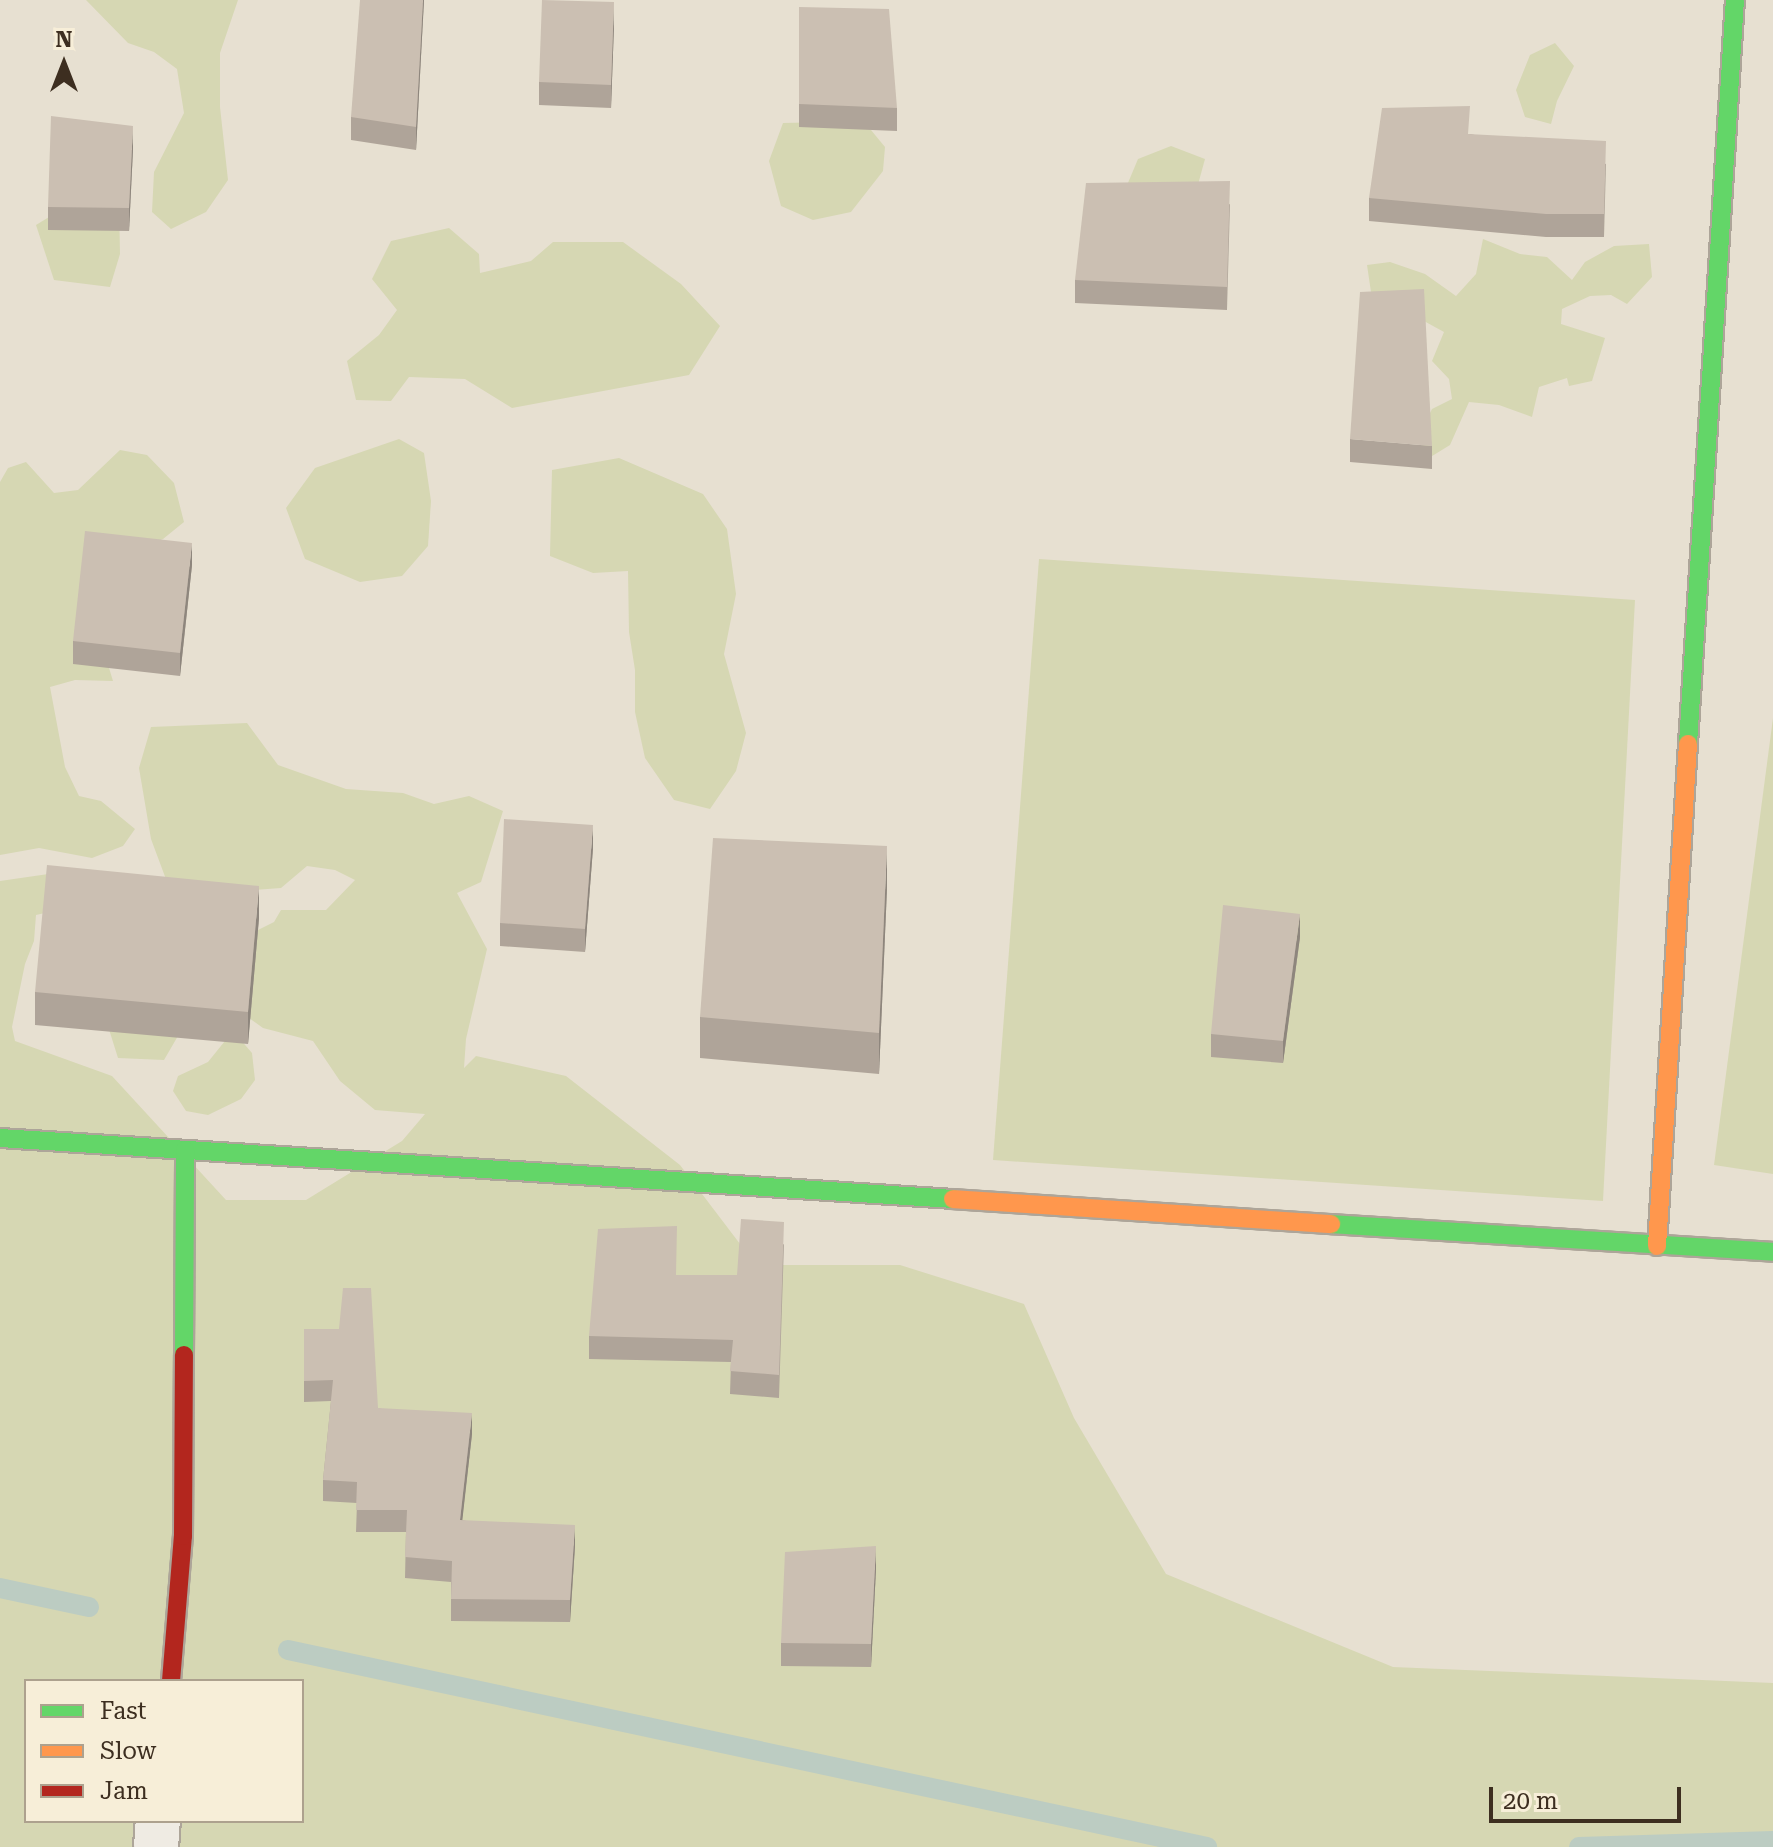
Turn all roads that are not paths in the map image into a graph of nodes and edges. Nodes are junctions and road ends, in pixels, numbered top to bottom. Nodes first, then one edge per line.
1 (1735, 0) edge
2 (0, 1138) edge
3 (185, 1150) junction
4 (1657, 1246) junction
5 (1773, 1252) edge
6 (171, 1679) edge
7 (158, 1823) edge
8 (156, 1847) edge

1 - 4 street
2 - 3 street
3 - 4 street
3 - 6 street
4 - 5 street
7 - 8 street

